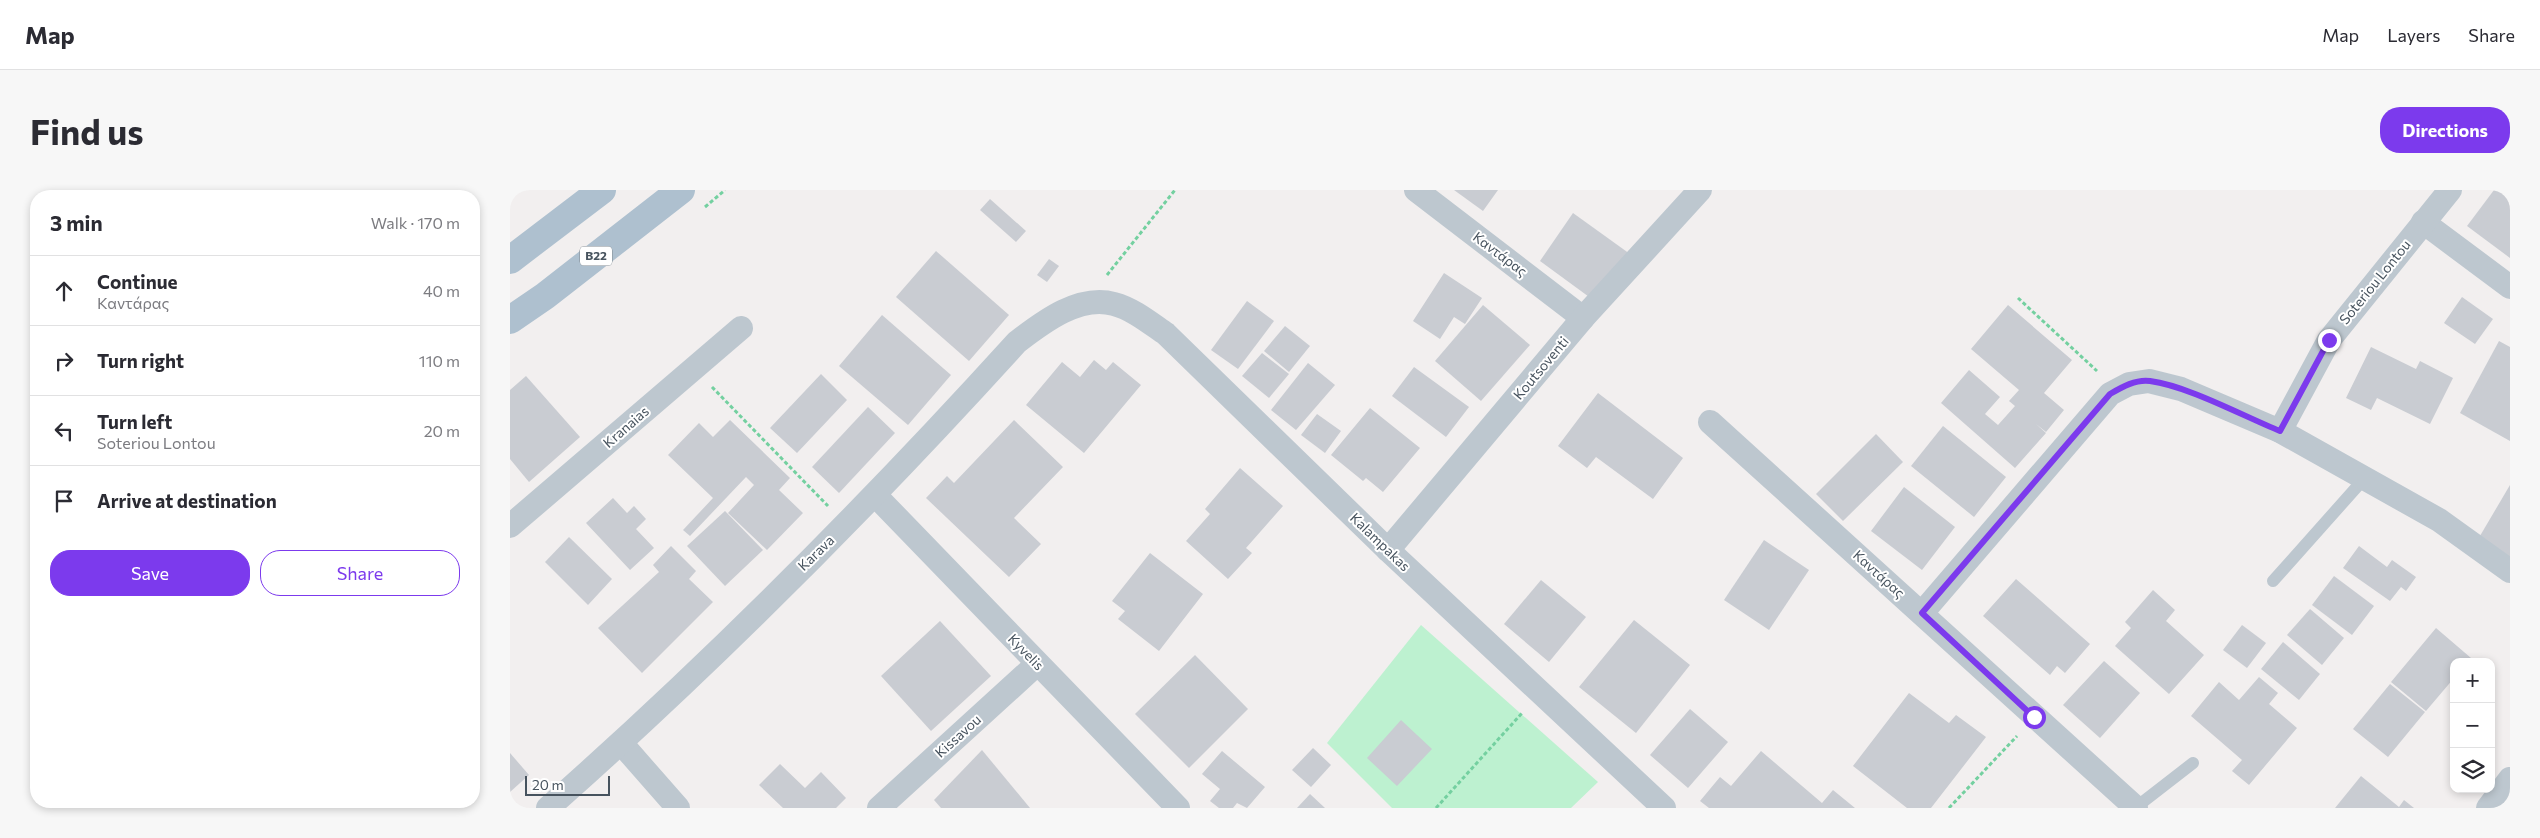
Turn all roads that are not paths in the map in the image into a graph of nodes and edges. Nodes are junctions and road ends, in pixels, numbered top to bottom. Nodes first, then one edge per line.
1 (602, 190) edge
2 (681, 190) edge
3 (1416, 190) edge
4 (1700, 190) edge
5 (2450, 190) edge
6 (2423, 222) junction
7 (510, 260) edge
8 (2510, 287) edge
9 (1084, 303) joint
10 (1583, 318) junction
11 (510, 320) edge
12 (741, 328) dead end
13 (1710, 422) dead end
14 (2280, 431) junction
15 (2363, 480) junction
16 (875, 495) junction
17 (510, 526) edge
18 (1388, 550) junction
19 (2510, 571) edge
20 (2273, 581) dead end
21 (1922, 613) junction
22 (1037, 664) junction
23 (621, 743) junction
24 (2193, 763) dead end
25 (2510, 779) edge
26 (548, 808) edge
27 (678, 808) edge
28 (879, 808) edge
29 (1178, 808) edge
30 (1664, 808) edge
31 (2136, 808) edge
32 (2488, 808) edge

1 - 7 main road
2 - 11 main road, B22
3 - 10 street, Καντάρας
4 - 10 street, Koutsoventi
5 - 6 street, Soteriou Lontou
6 - 8 street
6 - 14 street, Soteriou Lontou
9 - 16 street, Karava
9 - 18 street, Kalampakas
10 - 18 street, Koutsoventi
12 - 17 street, Kranaias
13 - 21 street, Καντάρας
14 - 15 street
14 - 21 street
15 - 19 street
15 - 20 lane
16 - 22 street, Kyvelis
16 - 23 street, Karava
18 - 30 street, Kalampakas
21 - 31 street, Καντάρας
22 - 28 street, Kissavou
22 - 29 street, Kyvelis
23 - 26 street, Karava
23 - 27 street
24 - 31 lane
25 - 32 street

